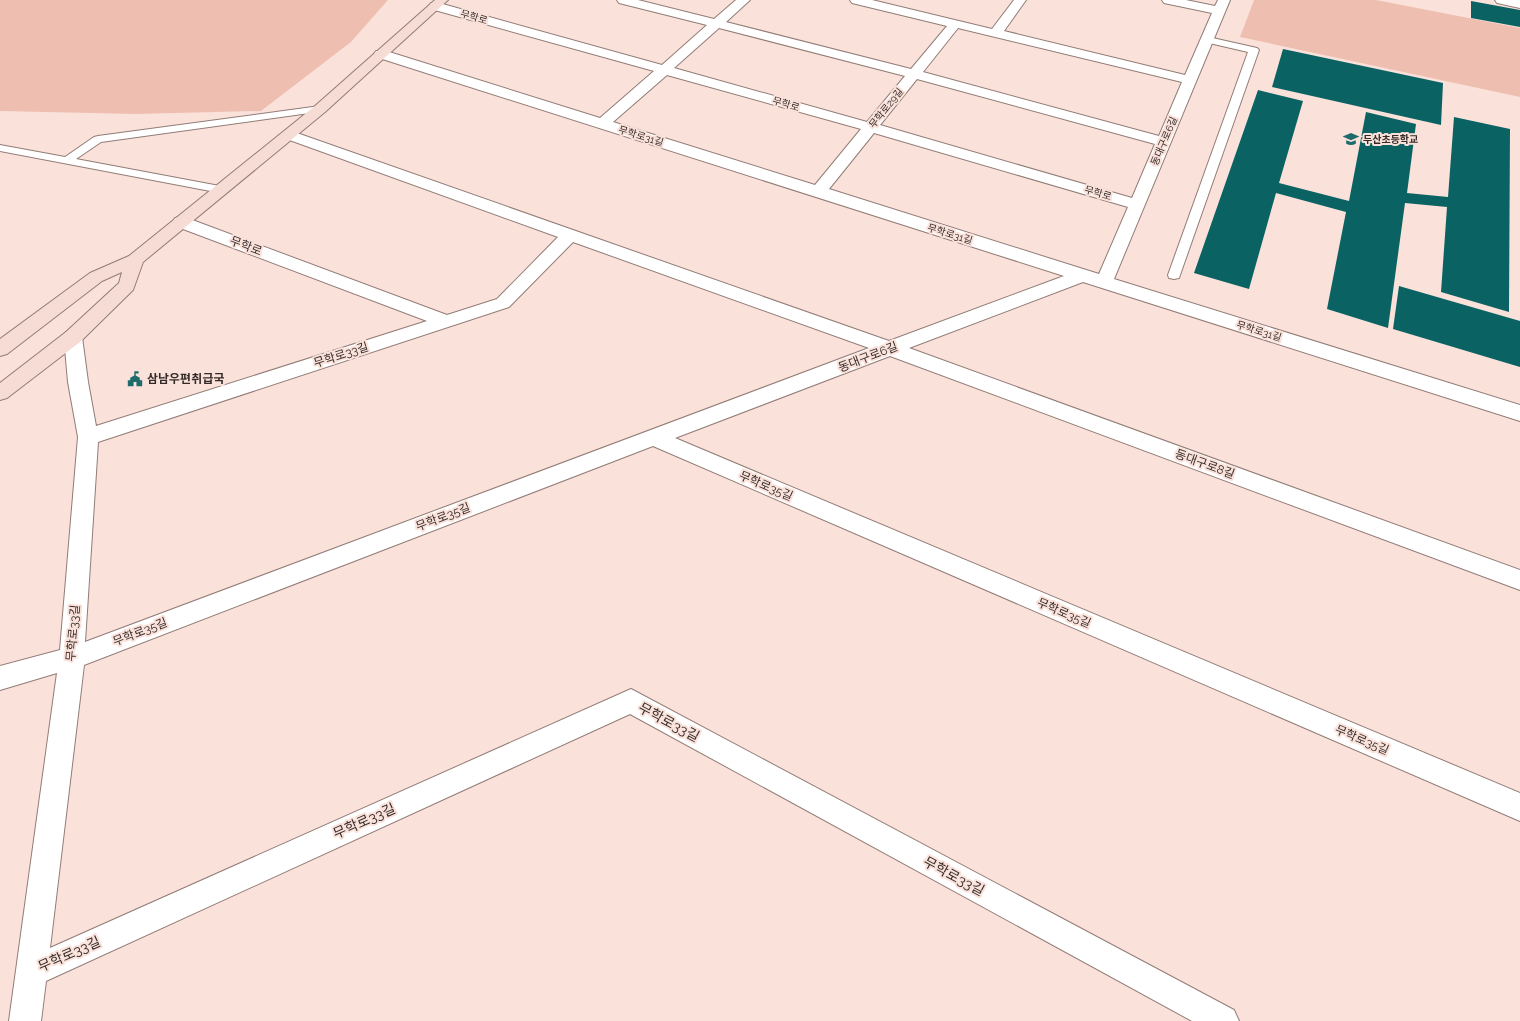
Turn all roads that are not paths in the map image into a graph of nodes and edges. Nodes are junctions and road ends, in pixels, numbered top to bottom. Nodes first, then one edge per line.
1 (623, 0) edge
2 (744, 0) edge
3 (856, 0) edge
4 (1020, 0) edge
5 (1168, 0) edge
6 (1501, 0) edge
7 (438, 3) edge
8 (1520, 4) edge
9 (1222, 6) edge
10 (717, 24) junction
11 (955, 24) junction
12 (995, 34) junction
13 (1208, 40) junction
14 (380, 54) junction
15 (664, 70) junction
16 (914, 74) junction
17 (1190, 80) junction
18 (320, 109) junction
19 (602, 124) junction
20 (870, 127) junction
21 (289, 135) junction
22 (1164, 142) junction
23 (0, 148) edge
24 (67, 160) junction
25 (221, 189) junction
26 (818, 192) junction
27 (1138, 204) junction
28 (181, 222) junction
29 (570, 235) junction
30 (135, 260) junction
31 (1083, 275) junction
32 (1174, 275) dead end
33 (1104, 282) junction
34 (445, 322) junction
35 (72, 337) junction
36 (0, 349) edge
37 (891, 349) junction
38 (0, 393) edge
39 (1520, 413) edge
40 (88, 437) junction
41 (654, 438) junction
42 (1520, 580) edge
43 (72, 658) junction
44 (0, 678) edge
45 (1520, 807) edge
46 (32, 971) junction
47 (25, 1021) edge
48 (1223, 1021) edge

1 - 10 street
2 - 10 street
3 - 11 street
4 - 12 street
5 - 9 street
6 - 8 street
7 - 14 main road, 무학로
7 - 15 street, 무학로
9 - 13 street, 동대구로6길
10 - 15 street
10 - 16 street
11 - 12 street
11 - 16 street, 무학로29길
12 - 17 street
13 - 17 street, 동대구로6길
13 - 32 lane
14 - 18 main road, 무학로
14 - 19 street, 무학로31길
15 - 19 street
15 - 20 street, 무학로
16 - 20 street, 무학로29길
16 - 22 street
17 - 22 street, 동대구로6길
18 - 21 main road, 무학로
18 - 24 lane
19 - 26 street, 무학로31길
20 - 26 street, 무학로29길
20 - 27 street, 무학로
21 - 25 main road, 무학로
21 - 29 street
22 - 27 street, 동대구로6길
23 - 24 lane
24 - 25 lane
25 - 28 main road, 무학로
26 - 31 street, 무학로31길
27 - 33 street, 동대구로6길
28 - 30 main road, 무학로
28 - 34 street, 무학로
29 - 34 street, 무학로33길
29 - 37 street
30 - 35 main road
30 - 36 main road, 무학로
31 - 33 street, 무학로31길
31 - 37 street, 동대구로6길
33 - 39 street, 무학로31길
34 - 40 street, 무학로33길
35 - 38 main road
35 - 40 street, 무학로33길
37 - 41 street, 동대구로6길
37 - 42 street, 동대구로8길
40 - 43 street, 무학로33길
41 - 43 street, 무학로35길
41 - 45 street, 무학로35길
43 - 44 street, 무학로35길
43 - 46 street, 무학로33길
46 - 47 street, 무학로33길
46 - 48 street, 무학로33길

